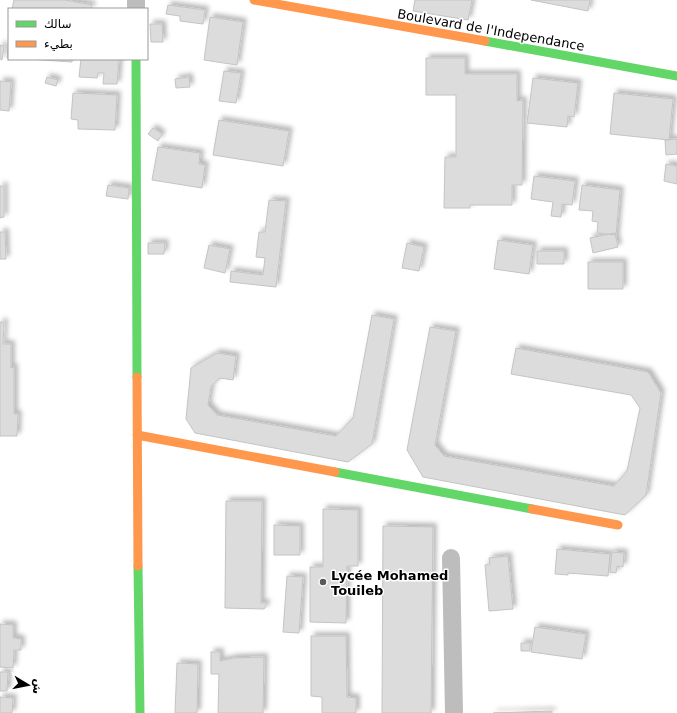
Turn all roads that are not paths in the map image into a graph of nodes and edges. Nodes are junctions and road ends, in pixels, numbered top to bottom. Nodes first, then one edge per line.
1 (254, 0) edge
2 (136, 60) edge
3 (677, 76) edge
4 (137, 435) junction
5 (618, 525) dead end
6 (451, 558) dead end
7 (140, 713) edge
8 (454, 713) edge

1 - 3 street, Boulevard de l'Independance
2 - 4 street
4 - 5 street
4 - 7 street
6 - 8 street

